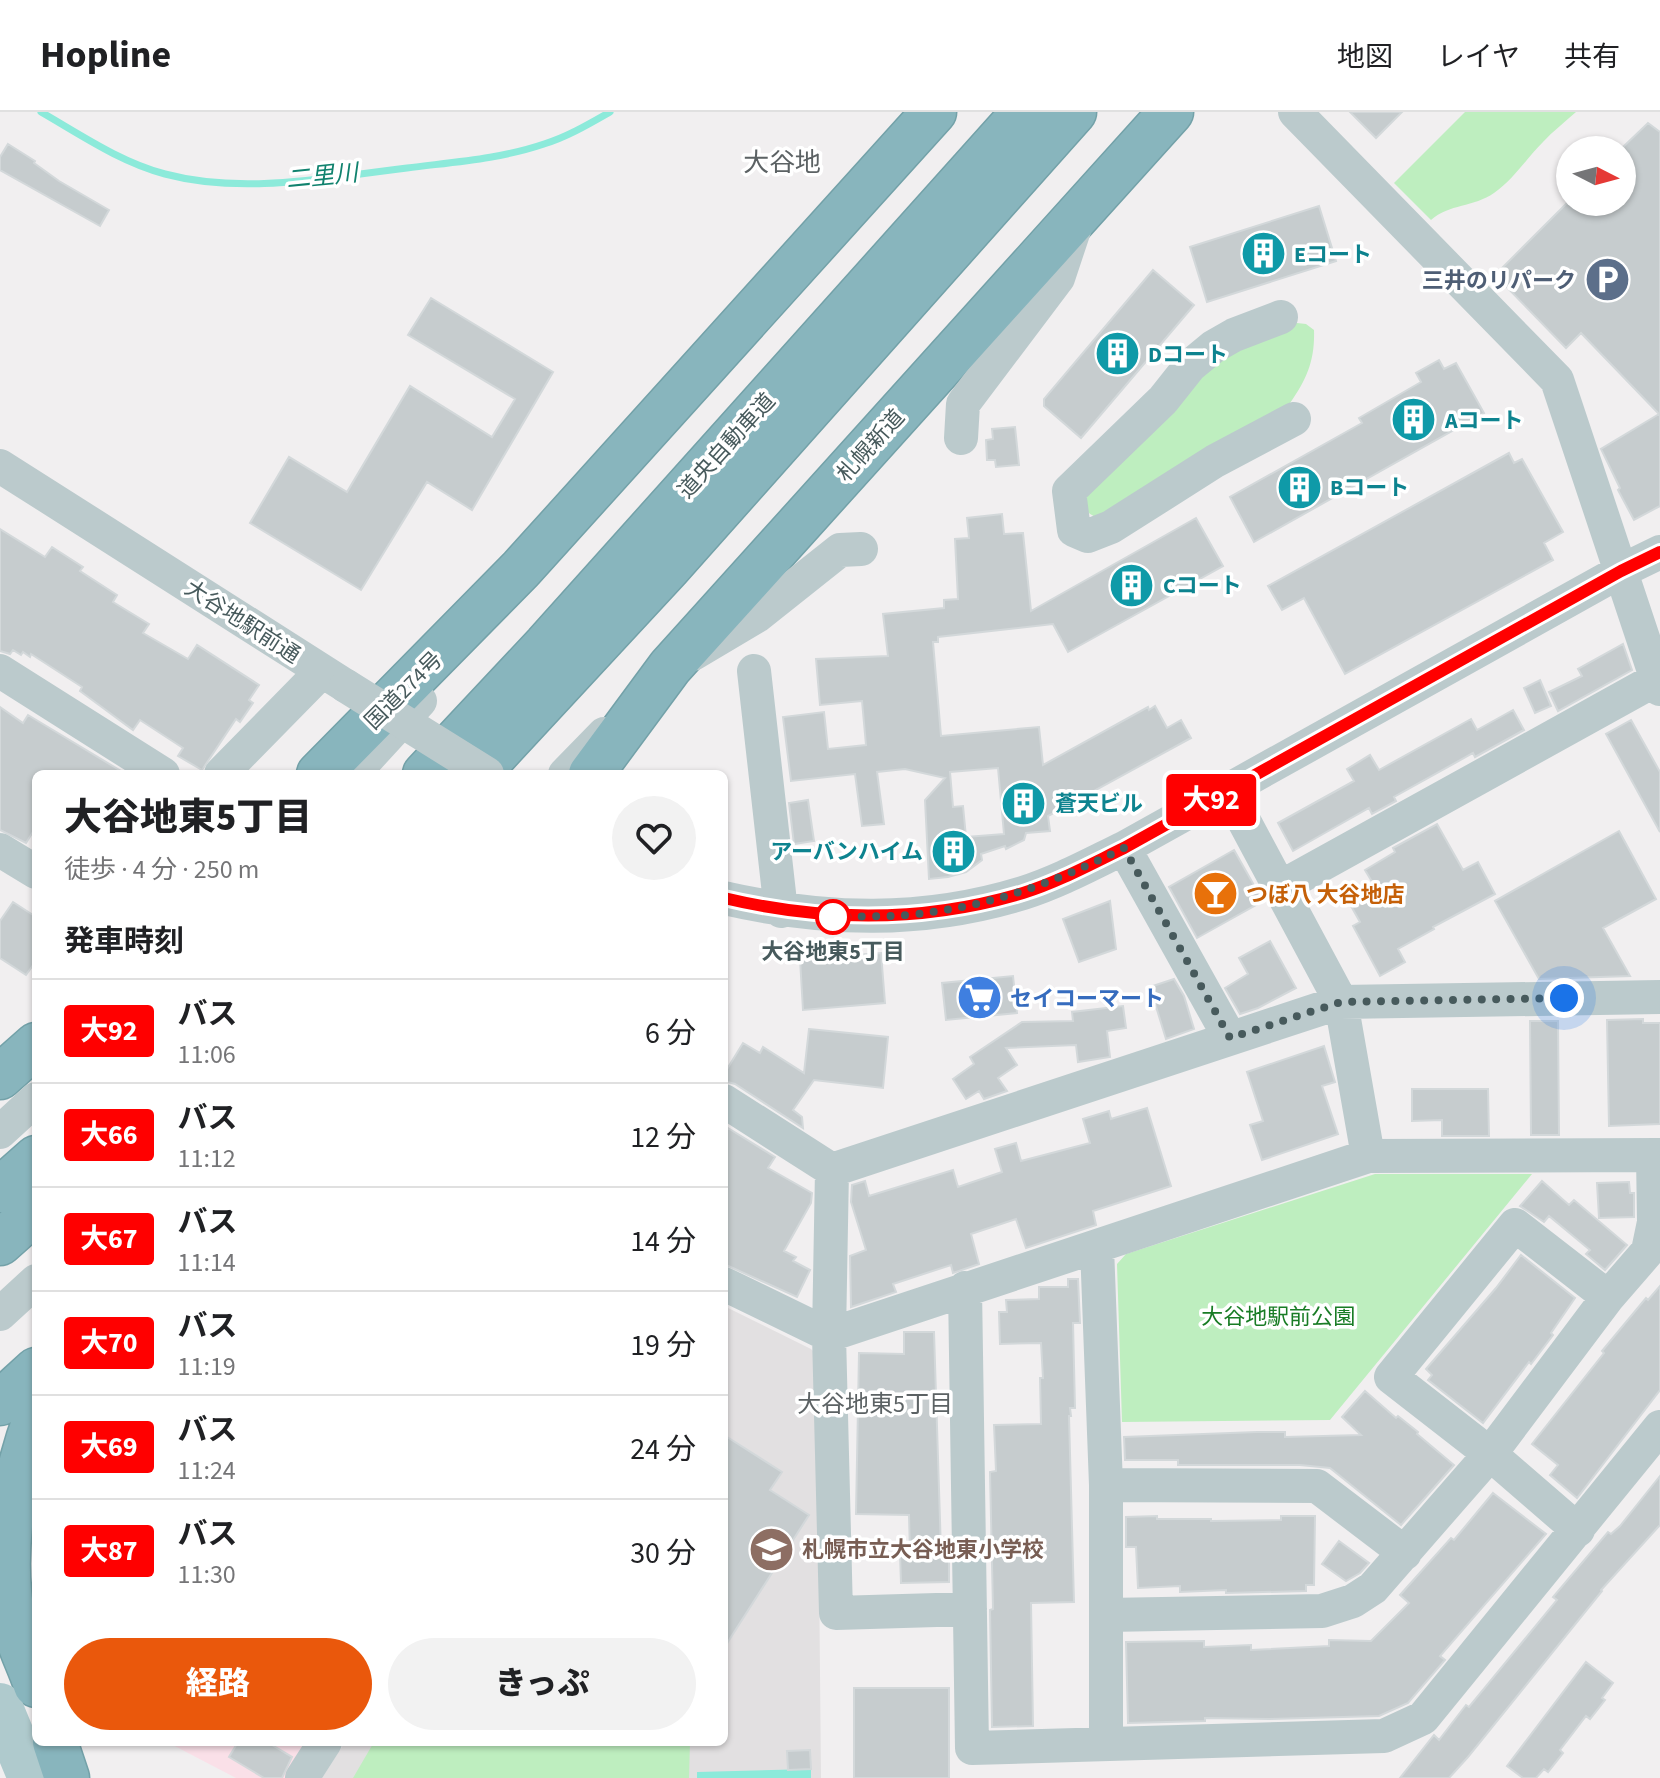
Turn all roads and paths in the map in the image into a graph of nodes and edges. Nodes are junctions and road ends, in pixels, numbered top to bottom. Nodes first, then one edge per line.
1 (934, 112) edge
2 (1024, 112) edge
3 (1074, 112) edge
4 (1171, 112) edge
5 (1295, 112) edge
6 (1079, 213) junction
7 (1281, 317) dead end
8 (1294, 419) dead end
9 (961, 438) dead end
10 (0, 466) edge
11 (861, 549) dead end
12 (1660, 552) edge
13 (1621, 571) junction
14 (486, 607) junction
15 (670, 667) junction
16 (0, 671) edge
17 (754, 671) dead end
18 (334, 679) junction
19 (1658, 684) edge
20 (157, 770) edge
21 (226, 770) edge
22 (323, 770) edge
23 (357, 770) edge
24 (429, 770) edge
25 (481, 770) edge
26 (481, 770) edge
27 (569, 770) edge
28 (594, 770) edge
29 (1228, 791) junction
30 (1124, 848) junction
31 (0, 850) edge
32 (32, 870) edge
33 (1281, 887) junction
34 (728, 899) edge
35 (781, 911) junction
36 (1660, 997) edge
37 (1341, 1002) junction
38 (32, 1024) edge
39 (1230, 1038) junction
40 (0, 1044) edge
41 (32, 1049) edge
42 (0, 1077) edge
43 (32, 1103) edge
44 (728, 1104) edge
45 (0, 1132) edge
46 (1656, 1155) edge
47 (1368, 1156) junction
48 (32, 1162) edge
49 (832, 1170) junction
50 (0, 1190) edge
51 (32, 1215) edge
52 (0, 1243) edge
53 (1097, 1247) junction
54 (32, 1285) edge
55 (728, 1286) edge
56 (965, 1288) junction
57 (1608, 1297) junction
58 (0, 1314) edge
59 (829, 1335) junction
60 (32, 1374) edge
61 (0, 1403) edge
62 (32, 1427) edge
63 (1660, 1427) edge
64 (1490, 1454) junction
65 (1106, 1485) junction
66 (1578, 1530) junction
67 (1405, 1553) junction
68 (970, 1609) junction
69 (1107, 1615) junction
70 (32, 1674) edge
71 (0, 1705) edge
72 (1106, 1743) junction
73 (56, 1746) edge
74 (322, 1746) edge
75 (30, 1778) edge
76 (67, 1778) edge
77 (302, 1778) edge

1 - 14 highway
2 - 24 highway, 道央自動車道
3 - 25 highway, 道央自動車道
4 - 6 highway, 札幌新道
5 - 13 street
6 - 9 street
6 - 15 highway, 札幌新道
7 - 8 street
10 - 18 street, 大谷地駅前通
11 - 15 street
12 - 13 street
13 - 19 street
13 - 29 street
14 - 22 highway, 国道274号
14 - 23 street
15 - 27 street, 札幌新道
15 - 28 highway
16 - 20 street
17 - 35 street
18 - 21 street
18 - 26 street, 大谷地駅前通, bridge
19 - 33 street
29 - 30 street
29 - 33 street
30 - 35 street
30 - 39 street
31 - 32 street
33 - 37 street
34 - 35 street
36 - 37 street
37 - 39 street
37 - 47 street
38 - 40 highway
39 - 49 street
41 - 42 highway
43 - 45 street
44 - 49 street
46 - 47 street
46 - 57 street
47 - 53 street
48 - 50 highway
49 - 59 street
51 - 52 highway
53 - 56 street
53 - 65 street
54 - 58 street
55 - 59 street
56 - 59 street
56 - 68 street
57 - 64 street
57 - 64 street
59 - 68 street
60 - 61 highway
62 - 70 highway
63 - 66 street
64 - 66 street
64 - 67 street
65 - 67 street
65 - 69 street
66 - 72 street
67 - 69 street
68 - 72 street
69 - 72 street
71 - 75 main road
73 - 76 highway
74 - 77 street

